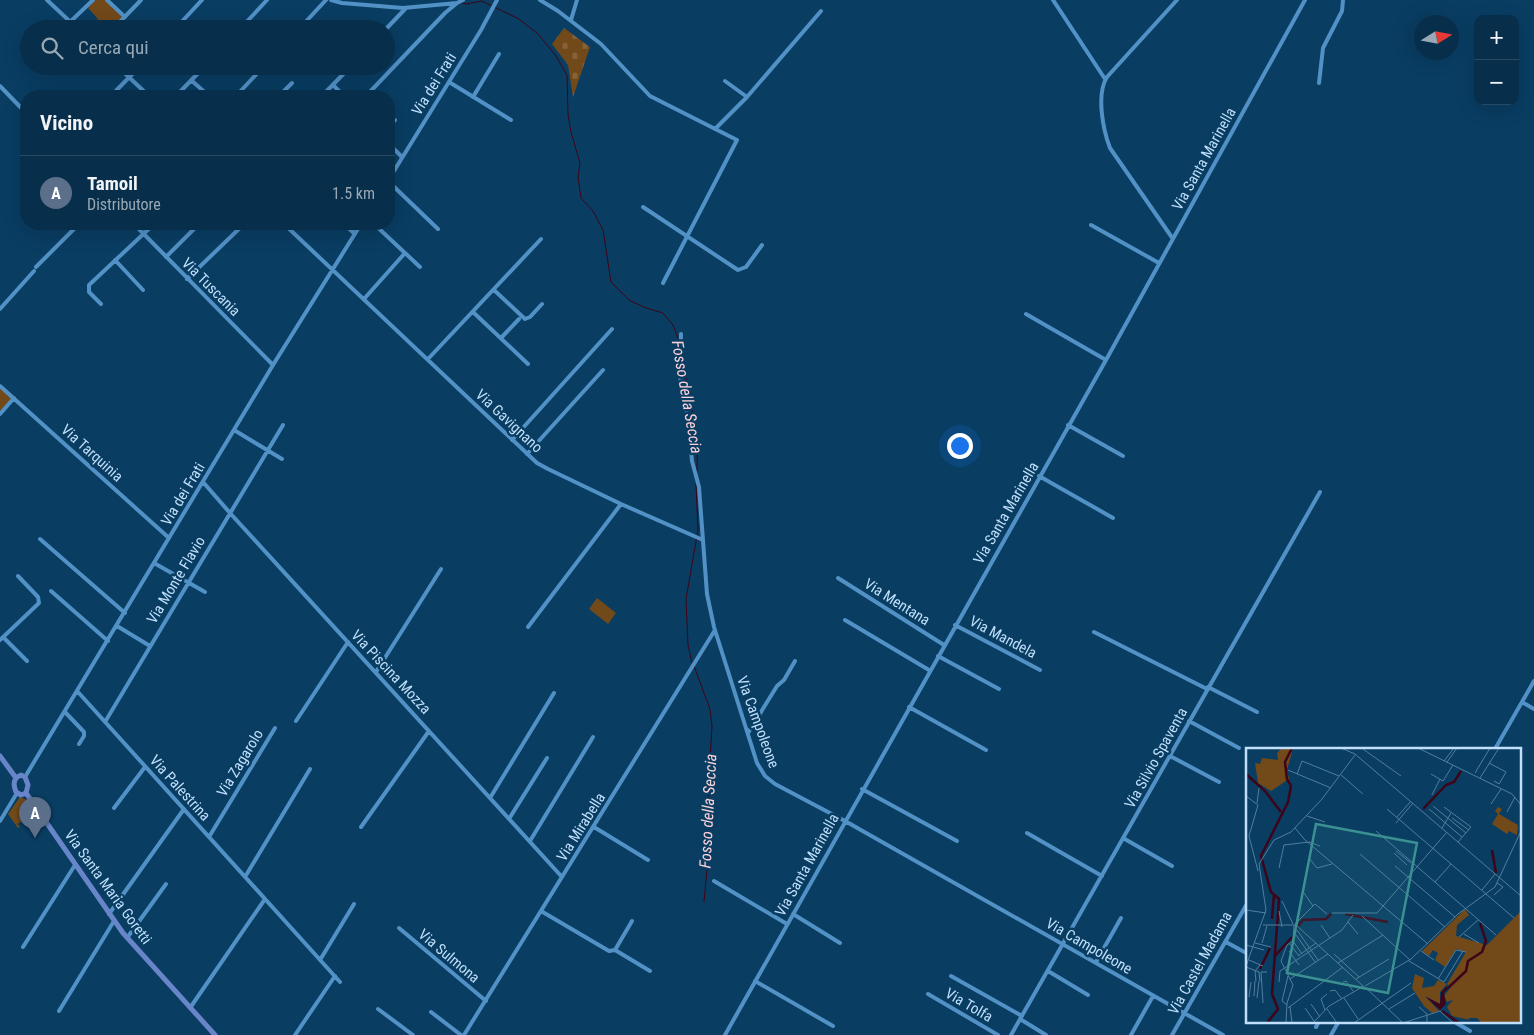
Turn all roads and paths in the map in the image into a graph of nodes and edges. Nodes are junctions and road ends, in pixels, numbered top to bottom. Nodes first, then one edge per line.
1 (47, 0) edge
2 (93, 0) edge
3 (107, 0) edge
4 (141, 0) edge
5 (202, 0) edge
6 (268, 0) edge
7 (326, 0) edge
8 (331, 0) edge
9 (463, 0) edge
10 (540, 0) edge
11 (577, 0) edge
12 (1053, 0) edge
13 (1177, 0) edge
14 (1304, 0) edge
15 (1343, 0) edge
16 (496, 2) edge
17 (456, 3) junction
18 (406, 8) junction
19 (821, 10) dead end
20 (125, 17) junction
21 (68, 20) edge
22 (72, 20) edge
23 (122, 20) edge
24 (183, 20) edge
25 (249, 20) edge
26 (307, 20) edge
27 (395, 20) edge
28 (571, 20) junction
29 (499, 54) dead end
30 (395, 66) edge
31 (197, 75) edge
32 (256, 75) edge
33 (342, 75) edge
34 (386, 75) edge
35 (129, 77) joint
36 (1106, 79) junction
37 (192, 80) junction
38 (725, 81) dead end
39 (292, 82) dead end
40 (449, 82) junction
41 (1319, 83) dead end
42 (333, 85) junction
43 (0, 86) edge
44 (117, 90) edge
45 (143, 90) edge
46 (182, 90) edge
47 (203, 90) edge
48 (242, 90) edge
49 (285, 90) edge
50 (328, 90) edge
51 (338, 90) edge
52 (372, 90) edge
53 (474, 97) junction
54 (747, 97) junction
55 (20, 107) edge
56 (511, 120) dead end
57 (715, 129) junction
58 (395, 150) edge
59 (402, 157) junction
60 (395, 169) edge
61 (395, 186) edge
62 (643, 207) dead end
63 (1090, 225) dead end
64 (438, 229) dead end
65 (74, 230) edge
66 (139, 230) edge
67 (147, 230) edge
68 (193, 230) edge
69 (238, 230) edge
70 (290, 230) edge
71 (351, 230) edge
72 (357, 230) edge
73 (381, 230) edge
74 (143, 234) junction
75 (355, 234) junction
76 (688, 237) junction
77 (541, 239) dead end
78 (1173, 239) junction
79 (762, 244) dead end
80 (406, 253) junction
81 (166, 257) junction
82 (115, 260) junction
83 (1159, 263) junction
84 (420, 267) dead end
85 (333, 270) junction
86 (187, 279) junction
87 (663, 282) dead end
88 (143, 290) dead end
89 (494, 290) junction
90 (364, 299) junction
91 (101, 304) dead end
92 (542, 304) dead end
93 (0, 309) edge
94 (473, 312) junction
95 (1026, 314) dead end
96 (519, 319) dead end
97 (612, 329) dead end
98 (682, 334) dead end
99 (501, 338) junction
100 (428, 359) junction
101 (1106, 360) junction
102 (528, 364) dead end
103 (273, 366) junction
104 (603, 370) dead end
105 (0, 386) edge
106 (14, 398) junction
107 (0, 414) edge
108 (283, 425) dead end
109 (1068, 426) junction
110 (234, 430) junction
111 (512, 440) junction
112 (267, 450) junction
113 (527, 454) junction
114 (1123, 456) dead end
115 (282, 459) dead end
116 (1040, 476) junction
117 (203, 482) junction
118 (1320, 492) dead end
119 (621, 504) junction
120 (230, 513) junction
121 (1113, 518) dead end
122 (169, 538) junction
123 (40, 539) dead end
124 (703, 540) junction
125 (154, 562) junction
126 (441, 569) dead end
127 (18, 576) dead end
128 (838, 578) dead end
129 (188, 582) junction
130 (51, 590) dead end
131 (205, 592) dead end
132 (125, 613) junction
133 (845, 620) dead end
134 (955, 625) junction
135 (117, 626) junction
136 (528, 627) dead end
137 (715, 630) junction
138 (1094, 632) dead end
139 (2, 639) edge
140 (108, 641) junction
141 (348, 642) junction
142 (944, 645) junction
143 (150, 646) junction
144 (938, 656) junction
145 (795, 660) dead end
146 (27, 661) dead end
147 (930, 670) junction
148 (1040, 670) dead end
149 (376, 672) junction
150 (1534, 681) edge
151 (1208, 688) junction
152 (999, 689) dead end
153 (78, 692) junction
154 (554, 693) dead end
155 (1522, 702) junction
156 (909, 707) junction
157 (1534, 709) edge
158 (65, 712) junction
159 (1257, 712) dead end
160 (296, 721) dead end
161 (1189, 721) junction
162 (105, 722) junction
163 (275, 728) dead end
164 (429, 731) junction
165 (748, 733) junction
166 (594, 737) dead end
167 (79, 744) dead end
168 (1239, 748) dead end
169 (1496, 748) edge
170 (986, 750) dead end
171 (0, 756) edge
172 (1170, 756) junction
173 (547, 758) dead end
174 (145, 766) junction
175 (310, 769) dead end
176 (26, 777) junction
177 (16, 778) junction
178 (1219, 782) dead end
179 (862, 789) junction
180 (17, 793) junction
181 (26, 793) junction
182 (490, 798) junction
183 (114, 808) dead end
184 (184, 809) junction
185 (509, 819) junction
186 (0, 821) edge
187 (845, 821) junction
188 (361, 827) dead end
189 (594, 827) junction
190 (1027, 833) dead end
191 (208, 837) junction
192 (1123, 838) junction
193 (957, 841) dead end
194 (530, 842) junction
195 (648, 860) dead end
196 (75, 865) junction
197 (1172, 866) dead end
198 (245, 876) junction
199 (1102, 876) junction
200 (562, 877) junction
201 (714, 881) dead end
202 (166, 884) dead end
203 (265, 899) junction
204 (354, 904) dead end
205 (1246, 906) edge
206 (541, 911) junction
207 (109, 914) junction
208 (793, 914) junction
209 (1121, 918) dead end
210 (114, 921) junction
211 (632, 921) dead end
212 (787, 924) junction
213 (399, 928) dead end
214 (127, 938) junction
215 (1226, 942) junction
216 (840, 943) dead end
217 (1064, 944) junction
218 (23, 947) dead end
219 (615, 950) junction
220 (1246, 953) edge
221 (320, 960) junction
222 (1096, 962) junction
223 (650, 971) dead end
224 (1048, 972) junction
225 (335, 976) junction
226 (950, 976) dead end
227 (756, 981) junction
228 (340, 982) dead end
229 (928, 994) dead end
230 (1088, 995) dead end
231 (1153, 996) junction
232 (486, 1001) junction
233 (190, 1008) junction
234 (378, 1009) dead end
235 (59, 1011) dead end
236 (431, 1012) dead end
237 (1185, 1014) junction
238 (1021, 1018) junction
239 (1319, 1022) edge
240 (1338, 1022) edge
241 (1455, 1022) edge
242 (833, 1026) dead end
243 (1316, 1027) dead end
244 (1470, 1031) dead end
245 (215, 1035) edge
246 (295, 1035) edge
247 (413, 1035) edge
248 (463, 1035) edge
249 (725, 1035) edge
250 (998, 1035) edge
251 (1011, 1035) edge
252 (1046, 1035) edge
253 (1131, 1035) edge
254 (1172, 1035) edge
255 (1223, 1035) edge
256 (1331, 1035) edge

1 - 21 street
2 - 22 street
3 - 20 street
4 - 20 street
5 - 24 street
6 - 25 street
7 - 26 street
8 - 18 street
9 - 17 street
10 - 28 street
11 - 28 street
12 - 36 street
13 - 36 street
14 - 78 street, Via Santa Marinella
15 - 41 street
16 - 40 street, Via dei Frati
17 - 18 street
17 - 30 street
18 - 27 street
19 - 54 street
20 - 23 street
28 - 57 street
29 - 53 street
31 - 37 street
32 - 48 street
33 - 42 street
34 - 52 street
35 - 44 street
35 - 45 street
36 - 78 street
37 - 46 street
37 - 47 street
38 - 54 street
39 - 49 street
40 - 53 street
40 - 59 street, Via dei Frati
42 - 50 street
42 - 51 street
43 - 55 street
53 - 56 street
54 - 57 street
57 - 76 street
58 - 59 street
59 - 60 street, Via dei Frati
61 - 64 street
62 - 76 street
63 - 83 street
65 - 93 street
66 - 74 street, Via Tuscania
67 - 74 street
68 - 81 street
69 - 86 street
70 - 85 street, Via Gavignano
71 - 75 street
72 - 75 street, Via dei Frati
73 - 80 street
74 - 81 street, Via Tuscania
74 - 82 street
75 - 85 street, Via dei Frati
76 - 79 street
76 - 87 street
77 - 89 street
78 - 83 street, Via Santa Marinella
80 - 84 street
80 - 90 street
81 - 86 street, Via Tuscania
82 - 88 street
82 - 91 street
83 - 101 street, Via Santa Marinella
85 - 90 street, Via Gavignano
85 - 103 street, Via dei Frati
86 - 103 street, Via Tuscania
89 - 92 street
89 - 94 street
90 - 100 street, Via Gavignano
94 - 99 street
94 - 100 street
95 - 101 street
96 - 99 street
97 - 111 street
98 - 124 street, Via Campoleone
99 - 102 street
100 - 111 street, Via Gavignano
101 - 109 street, Via Santa Marinella
103 - 110 street, Via dei Frati
104 - 113 street
105 - 106 street, Via Tarquinia
106 - 107 street
106 - 122 street, Via Tarquinia
108 - 112 street, Via Monte Flavio
109 - 114 street
109 - 116 street, Via Santa Marinella
110 - 112 street
110 - 117 street, Via dei Frati
111 - 113 street, Via Gavignano
112 - 115 street
112 - 120 street, Via Monte Flavio
113 - 119 street, Via Gavignano
116 - 121 street
116 - 134 street, Via Santa Marinella
117 - 120 street, Via Piscina Mozza
117 - 122 street, Via dei Frati
118 - 151 street, Via Silvio Spaventa
119 - 124 street, Via Gavignano
119 - 136 street
120 - 129 street, Via Monte Flavio
120 - 141 street, Via Piscina Mozza
122 - 125 street, Via dei Frati
123 - 132 street
124 - 137 street, Via Campoleone
125 - 129 street
125 - 132 street, Via dei Frati
126 - 149 street
127 - 139 street
128 - 142 street, Via Mentana
129 - 131 street
129 - 143 street, Via Monte Flavio
130 - 140 street
132 - 135 street, Via dei Frati
133 - 147 street
134 - 142 street, Via Santa Marinella
134 - 148 street, Via Mandela
135 - 140 street, Via dei Frati
135 - 143 street
137 - 165 street, Via Campoleone
137 - 189 street, Via Mirabella
138 - 151 street
139 - 146 street
140 - 153 street, Via dei Frati
141 - 149 street, Via Piscina Mozza
141 - 160 street
142 - 144 street, Via Santa Marinella
143 - 162 street, Via Monte Flavio
144 - 147 street, Via Santa Marinella
144 - 152 street
145 - 165 street
147 - 156 street, Via Santa Marinella
149 - 164 street, Via Piscina Mozza
150 - 155 street
151 - 159 street
151 - 161 street, Via Silvio Spaventa
153 - 158 street, Via dei Frati
153 - 162 street, Via Palestrina
154 - 182 street
155 - 157 street
155 - 169 street
156 - 170 street
156 - 179 street, Via Santa Marinella
158 - 167 street
158 - 176 street, Via dei Frati
161 - 168 street
161 - 172 street, Via Silvio Spaventa
162 - 174 street, Via Palestrina
163 - 191 street, Via Zagarolo
164 - 182 street, Via Piscina Mozza
164 - 188 street
165 - 187 street, Via Campoleone
166 - 194 street
171 - 177 main road
172 - 178 street
172 - 192 street, Via Silvio Spaventa
173 - 185 street
174 - 183 street
174 - 184 street, Via Palestrina
175 - 198 street
176 - 177 main road
176 - 181 main road
177 - 180 main road
179 - 187 street, Via Santa Marinella
179 - 193 street
180 - 181 main road
180 - 186 street
181 - 196 main road, Via Santa Maria Goretti
182 - 185 street, Via Piscina Mozza
184 - 191 street, Via Palestrina
184 - 207 street
185 - 194 street, Via Piscina Mozza
187 - 208 street, Via Santa Marinella
187 - 217 street, Via Campoleone
189 - 195 street
189 - 200 street, Via Mirabella
190 - 199 street
191 - 198 street, Via Palestrina
192 - 197 street
192 - 199 street, Via Silvio Spaventa
194 - 200 street, Via Piscina Mozza
196 - 207 main road, Via Santa Maria Goretti
196 - 218 street
198 - 203 street, Via Palestrina
199 - 217 street, Via Silvio Spaventa
200 - 206 street, Via Mirabella
201 - 212 street
202 - 214 street
203 - 221 street, Via Palestrina
203 - 233 street
204 - 221 street
205 - 215 street, Via Castel Madama
206 - 219 street
206 - 232 street, Via Mirabella
207 - 210 main road, Via Santa Maria Goretti
208 - 212 street, Via Santa Marinella
208 - 216 street
209 - 222 street
210 - 214 main road, Via Santa Maria Goretti
210 - 235 street
211 - 219 street
212 - 227 street, Via Santa Marinella
213 - 232 street, Via Sulmona
214 - 233 main road, Via Santa Maria Goretti
215 - 220 street
215 - 237 street, Via Castel Madama
217 - 222 street, Via Campoleone
217 - 224 street, Via Silvio Spaventa
219 - 223 street
221 - 225 street, Via Palestrina
222 - 231 street, Via Campoleone
224 - 230 street
224 - 238 street, Via Silvio Spaventa
225 - 228 street, Via Palestrina
225 - 246 street
226 - 238 street
227 - 242 street
227 - 249 street, Via Santa Marinella
229 - 250 street, Via Tolfa
231 - 237 street, Via Campoleone
231 - 253 street
232 - 248 street, Via Mirabella
233 - 245 main road, Via Santa Maria Goretti
234 - 247 street
236 - 248 street
237 - 254 street, Via Castel Madama
237 - 255 street, Via Campoleone
238 - 251 street, Via Silvio Spaventa
238 - 252 street
239 - 243 street
240 - 256 street
241 - 244 street

